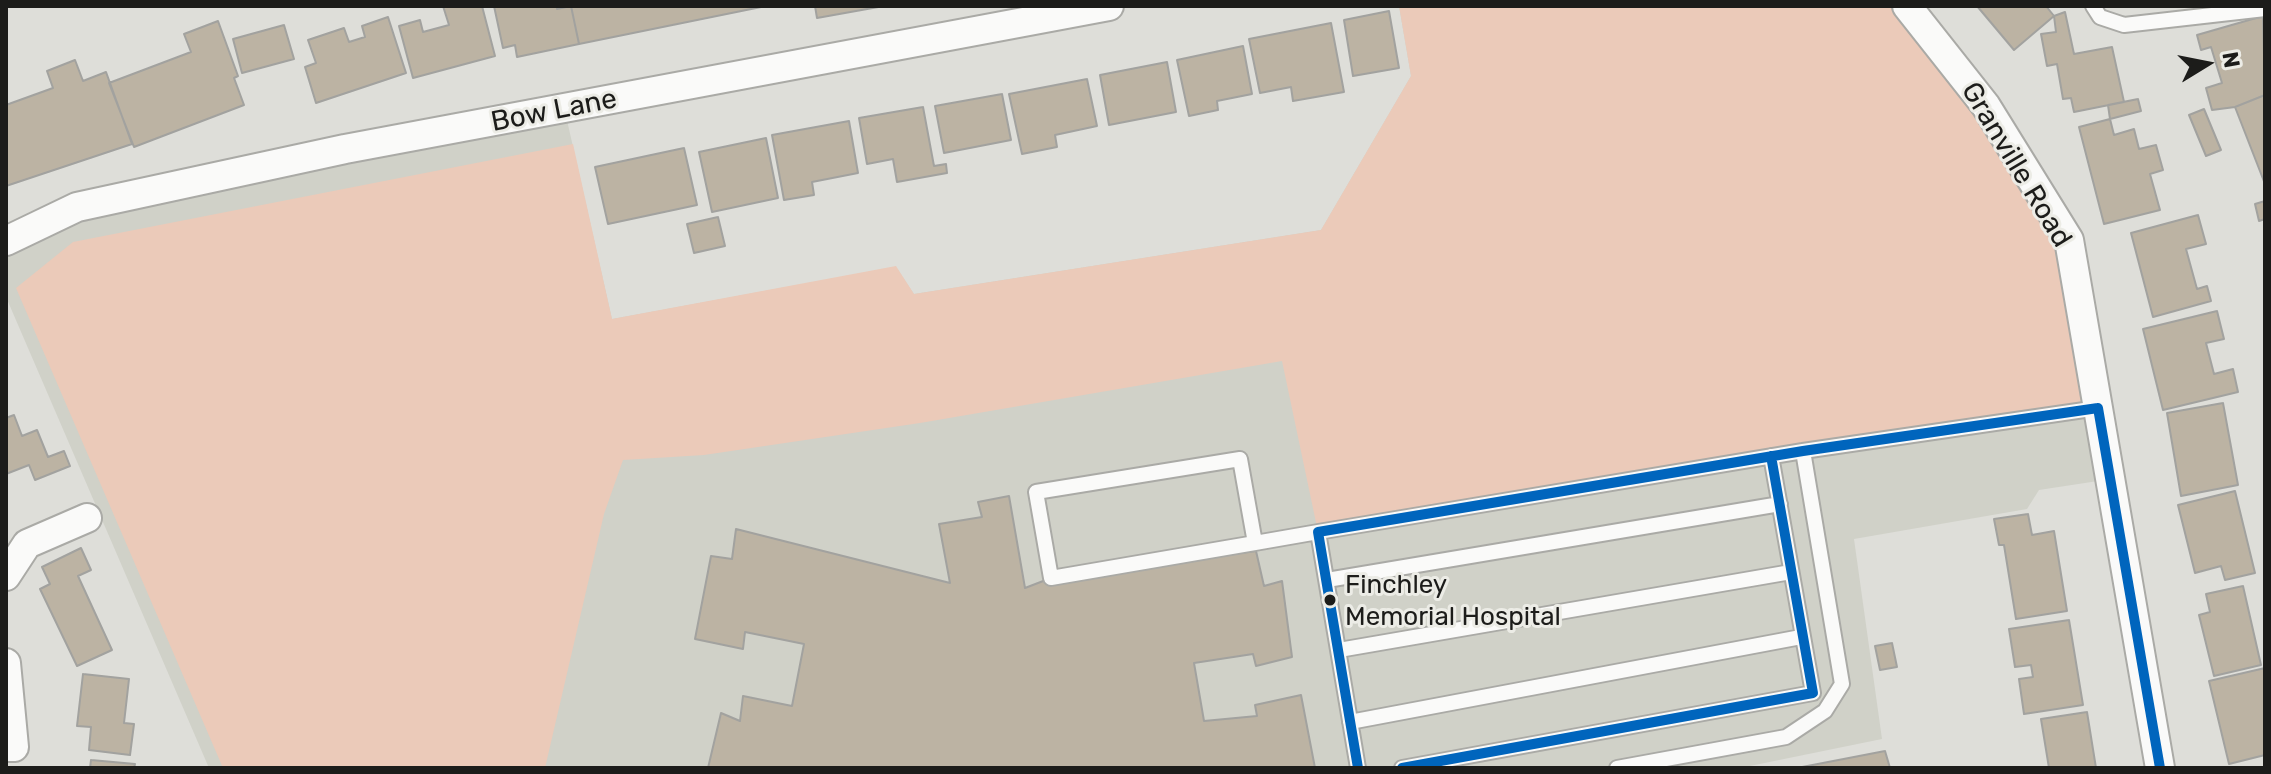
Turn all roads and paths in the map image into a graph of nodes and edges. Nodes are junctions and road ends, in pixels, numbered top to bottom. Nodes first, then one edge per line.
1 (1109, 6) edge
2 (1907, 6) edge
3 (2093, 6) edge
4 (2265, 9) edge
5 (6, 241) edge
6 (2098, 408) junction
7 (1803, 451) junction
8 (1771, 456) junction
9 (1780, 504) junction
10 (87, 518) dead end
11 (1318, 532) junction
12 (1255, 543) junction
13 (1791, 572) junction
14 (6, 576) edge
15 (1327, 580) junction
16 (1801, 637) junction
17 (1339, 650) junction
18 (6, 663) edge
19 (1350, 722) junction
20 (12, 750) edge
21 (1358, 768) edge
22 (1402, 768) edge
23 (1617, 768) edge
24 (2160, 768) edge

1 - 5 street, Bow Lane
2 - 6 street, Granville Road
3 - 4 lane
6 - 7 lane
6 - 24 street, Granville Road
7 - 8 lane
7 - 23 lane
8 - 9 lane
8 - 11 lane
9 - 13 lane
9 - 15 lane
10 - 14 street
11 - 12 lane
11 - 15 lane
12 - 12 lane
13 - 16 lane
13 - 17 lane
15 - 17 lane
16 - 19 lane
16 - 22 lane
17 - 19 lane
18 - 20 street
19 - 21 lane

